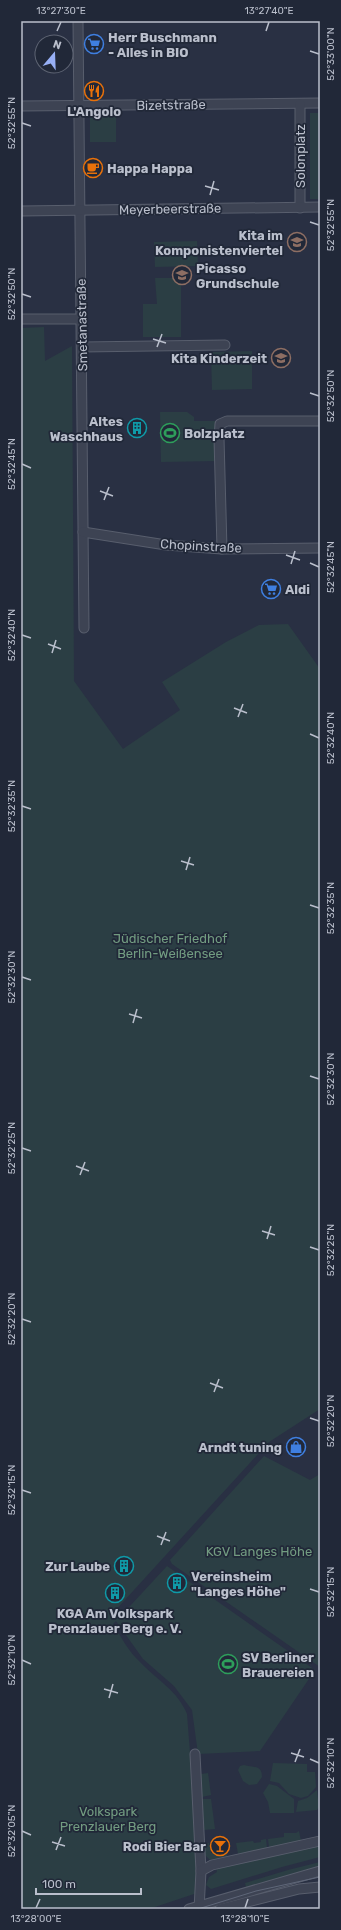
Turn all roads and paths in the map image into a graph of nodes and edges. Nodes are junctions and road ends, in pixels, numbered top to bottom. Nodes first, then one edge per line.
1 (78, 21) edge
2 (320, 103) edge
3 (300, 104) junction
4 (21, 106) edge
5 (79, 106) junction
6 (320, 207) edge
7 (300, 208) junction
8 (81, 210) junction
9 (21, 211) edge
10 (82, 319) junction
11 (21, 320) edge
12 (225, 345) dead end
13 (82, 347) junction
14 (320, 421) edge
15 (84, 532) junction
16 (320, 548) edge
17 (222, 549) junction
18 (84, 628) dead end
19 (195, 1754) dead end
20 (320, 1841) edge
21 (201, 1871) junction
22 (320, 1871) edge
23 (320, 1887) edge
24 (199, 1907) edge
25 (189, 1909) edge
26 (220, 1909) edge

1 - 5 street, Smetanastraße
2 - 3 street, Bizetstraße
3 - 5 street, Bizetstraße
3 - 7 street, Solonplatz
4 - 5 street, Bizetstraße
5 - 8 street, Smetanastraße
6 - 7 street, Meyerbeerstraße
7 - 8 street, Meyerbeerstraße
8 - 9 street, Meyerbeerstraße
8 - 10 street, Smetanastraße
10 - 11 street
10 - 13 street, Smetanastraße
12 - 13 street
13 - 15 street, Smetanastraße
14 - 17 street
15 - 17 street, Chopinstraße
15 - 18 street, Smetanastraße
16 - 17 street, Chopinstraße
19 - 21 street
20 - 21 street
21 - 24 street
22 - 24 street
23 - 26 street
24 - 25 street

